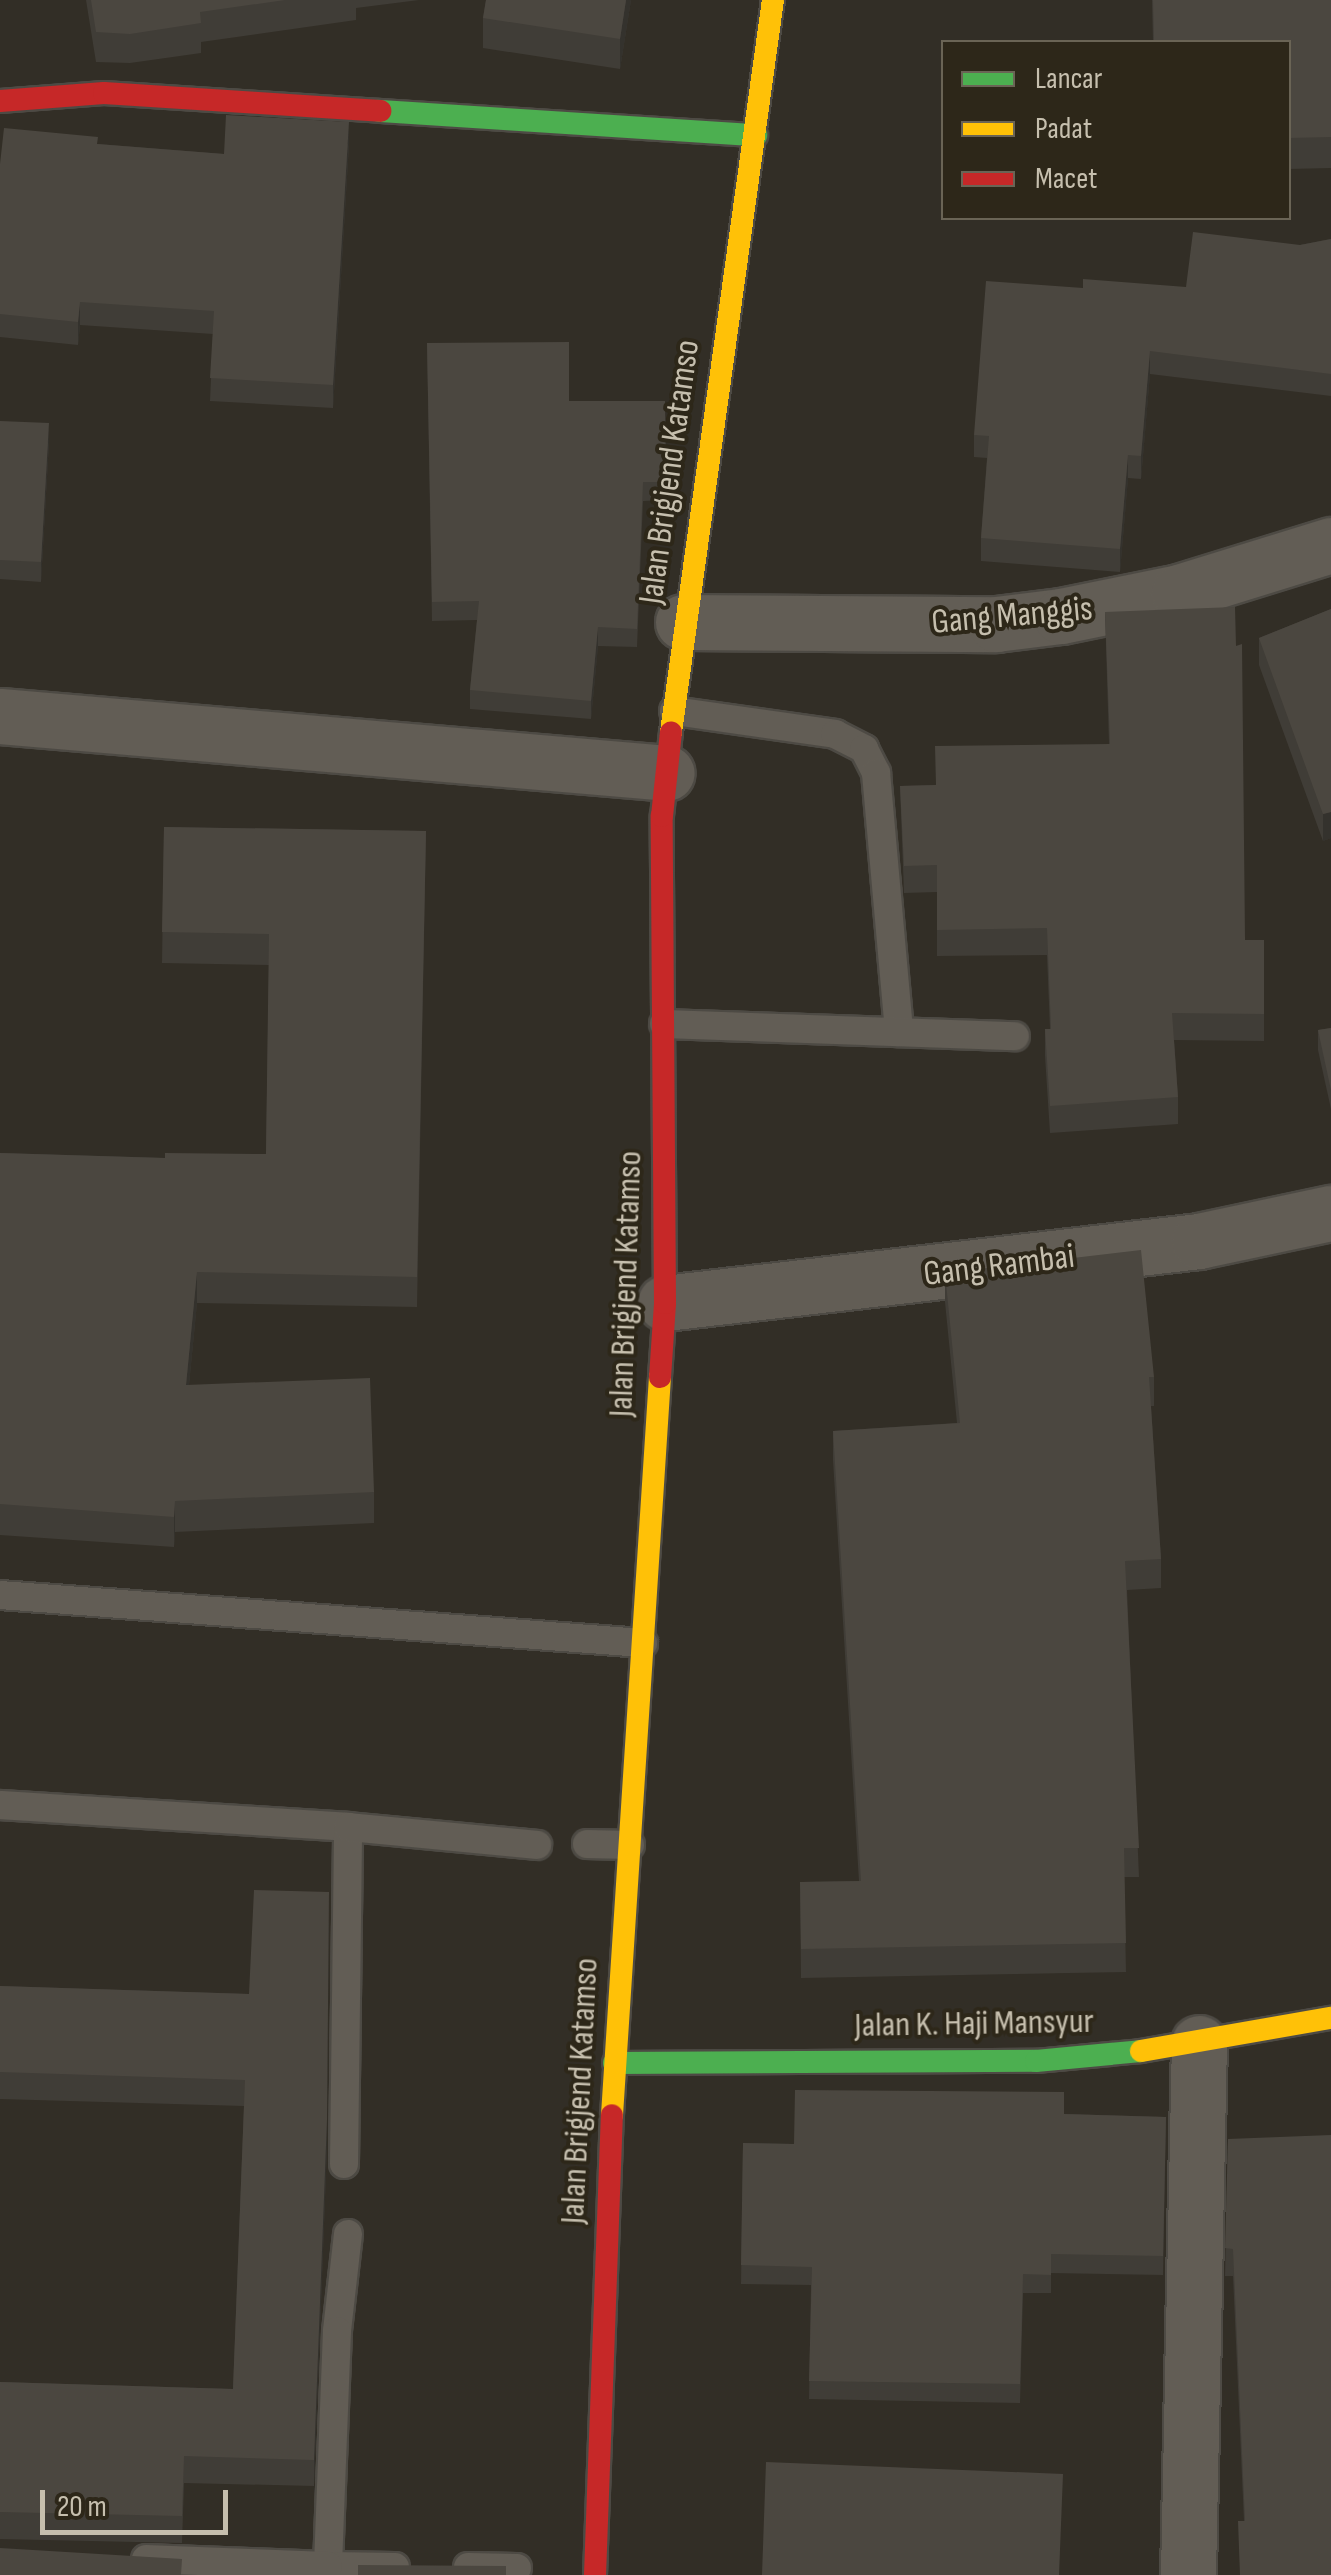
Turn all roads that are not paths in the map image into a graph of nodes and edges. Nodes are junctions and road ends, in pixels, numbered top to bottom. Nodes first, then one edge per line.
1 (772, 0) edge
2 (0, 101) edge
3 (756, 135) junction
4 (1331, 545) edge
5 (684, 622) junction
6 (674, 711) junction
7 (0, 716) edge
8 (667, 773) junction
9 (664, 1024) junction
10 (899, 1032) junction
11 (1015, 1036) dead end
12 (1331, 1213) edge
13 (665, 1302) junction
14 (0, 1595) edge
15 (643, 1642) junction
16 (0, 1805) edge
17 (348, 1827) junction
18 (586, 1844) dead end
19 (630, 1844) junction
20 (537, 1845) dead end
21 (1331, 2018) edge
22 (1199, 2043) junction
23 (614, 2063) junction
24 (344, 2164) dead end
25 (348, 2234) dead end
26 (116, 2558) edge
27 (562, 2565) dead end
28 (328, 2566) junction
29 (517, 2568) dead end
30 (596, 2568) edge
31 (1188, 2575) edge

1 - 3 main road, Jalan Brigjend Katamso
2 - 3 main road
3 - 5 main road, Jalan Brigjend Katamso
4 - 5 street, Gang Manggis
5 - 6 main road, Jalan Brigjend Katamso
6 - 8 main road, Jalan Brigjend Katamso
6 - 10 lane
7 - 8 street
8 - 9 main road, Jalan Brigjend Katamso
9 - 10 lane
9 - 13 main road, Jalan Brigjend Katamso
10 - 11 lane
12 - 13 street, Gang Rambai
13 - 15 main road, Jalan Brigjend Katamso
14 - 15 lane
15 - 19 main road, Jalan Brigjend Katamso
16 - 17 lane
17 - 20 lane
17 - 24 lane
18 - 19 lane
19 - 23 main road, Jalan Brigjend Katamso
21 - 22 main road, Jalan K. Haji Mansyur
22 - 23 main road, Jalan K. Haji Mansyur
22 - 31 street
23 - 30 main road, Jalan Brigjend Katamso
25 - 28 lane
26 - 28 lane
27 - 30 lane
28 - 29 lane

